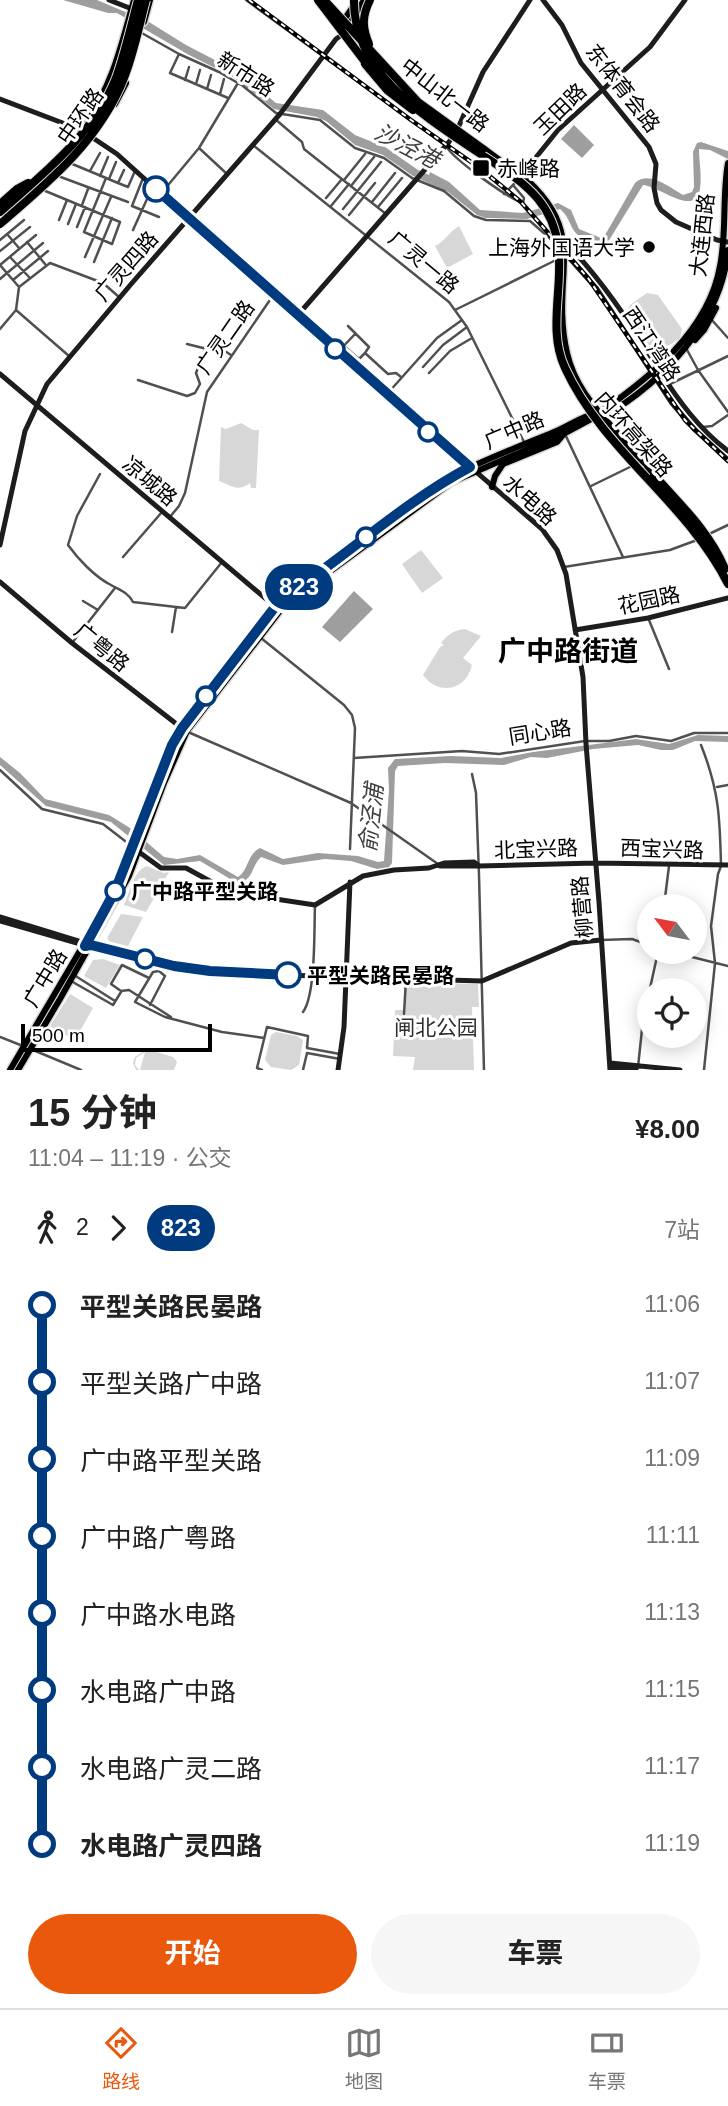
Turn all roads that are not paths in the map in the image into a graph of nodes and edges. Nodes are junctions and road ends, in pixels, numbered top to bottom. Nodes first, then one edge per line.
1 (110, 0) edge
2 (142, 0) edge
3 (246, 0) edge
4 (321, 0) edge
5 (367, 0) edge
6 (530, 0) edge
7 (543, 0) edge
8 (685, 0) edge
9 (357, 2) edge
10 (136, 20) junction
11 (341, 27) junction
12 (355, 52) joint
13 (179, 54) junction
14 (322, 57) junction
15 (189, 67) dead end
16 (200, 70) dead end
17 (386, 73) junction
18 (113, 75) junction
19 (211, 75) dead end
20 (122, 78) junction
21 (224, 79) dead end
22 (185, 80) junction
23 (237, 83) junction
24 (196, 84) junction
25 (114, 86) junction
26 (124, 88) junction
27 (206, 89) junction
28 (602, 90) junction
29 (220, 94) junction
30 (229, 98) junction
31 (0, 99) edge
32 (279, 115) junction
33 (458, 128) junction
34 (445, 130) junction
35 (87, 134) junction
36 (456, 138) junction
37 (253, 145) junction
38 (446, 146) junction
39 (199, 148) junction
40 (100, 153) dead end
41 (365, 154) dead end
42 (108, 157) dead end
43 (374, 157) dead end
44 (61, 161) junction
45 (116, 162) dead end
46 (381, 162) dead end
47 (70, 163) junction
48 (728, 163) edge
49 (48, 164) junction
50 (124, 170) dead end
51 (136, 171) junction
52 (90, 172) junction
53 (395, 173) dead end
54 (227, 174) junction
55 (100, 176) junction
56 (58, 177) junction
57 (36, 178) junction
58 (107, 178) junction
59 (143, 178) junction
60 (402, 178) dead end
61 (417, 179) junction
62 (516, 179) junction
63 (343, 180) junction
64 (118, 183) junction
65 (375, 183) dead end
66 (169, 184) dead end
67 (350, 185) junction
68 (153, 186) junction
69 (727, 187) edge
70 (20, 189) junction
71 (88, 189) junction
72 (43, 190) junction
73 (358, 191) junction
74 (100, 193) junction
75 (504, 194) junction
76 (111, 197) junction
77 (365, 197) junction
78 (326, 198) dead end
79 (67, 200) junction
80 (31, 201) junction
81 (128, 202) dead end
82 (372, 202) junction
83 (0, 204) edge
84 (76, 204) junction
85 (331, 206) junction
86 (83, 207) junction
87 (378, 207) junction
88 (12, 208) junction
89 (342, 209) dead end
90 (141, 210) junction
91 (93, 211) junction
92 (0, 214) edge
93 (386, 214) junction
94 (104, 215) junction
95 (349, 215) dead end
96 (159, 217) dead end
97 (112, 218) junction
98 (189, 218) junction
99 (24, 220) dead end
100 (59, 220) dead end
101 (0, 224) edge
102 (68, 224) dead end
103 (30, 227) dead end
104 (77, 227) dead end
105 (551, 228) junction
106 (133, 230) dead end
107 (7, 234) junction
108 (36, 235) dead end
109 (367, 235) junction
110 (94, 236) junction
111 (0, 240) edge
112 (103, 240) junction
113 (13, 241) junction
114 (27, 242) junction
115 (554, 242) junction
116 (564, 242) junction
117 (43, 243) dead end
118 (725, 245) edge
119 (19, 249) junction
120 (34, 250) junction
121 (0, 251) edge
122 (48, 251) dead end
123 (565, 252) junction
124 (10, 257) junction
125 (40, 257) junction
126 (85, 257) dead end
127 (556, 260) junction
128 (94, 261) dead end
129 (17, 264) junction
130 (45, 264) junction
131 (0, 265) edge
132 (727, 266) edge
133 (23, 271) junction
134 (7, 273) junction
135 (29, 278) junction
136 (0, 279) edge
137 (13, 280) junction
138 (19, 287) junction
139 (274, 294) junction
140 (119, 297) junction
141 (16, 310) junction
142 (456, 310) junction
143 (297, 316) junction
144 (462, 320) junction
145 (708, 321) junction
146 (1, 326) edge
147 (348, 326) dead end
148 (467, 327) junction
149 (355, 334) junction
150 (472, 338) junction
151 (728, 338) edge
152 (187, 344) dead end
153 (344, 346) junction
154 (206, 347) junction
155 (685, 347) junction
156 (338, 352) junction
157 (365, 353) junction
158 (231, 355) junction
159 (69, 356) junction
160 (728, 356) edge
161 (668, 360) dead end
162 (423, 367) dead end
163 (698, 370) junction
164 (656, 372) junction
165 (429, 373) dead end
166 (0, 374) edge
167 (401, 377) junction
168 (138, 380) dead end
169 (668, 385) junction
170 (199, 386) junction
171 (208, 389) junction
172 (387, 395) junction
173 (36, 404) junction
174 (728, 414) edge
175 (601, 415) junction
176 (591, 416) junction
177 (575, 424) dead end
178 (712, 426) junction
179 (702, 428) junction
180 (565, 433) junction
181 (709, 435) junction
182 (542, 437) junction
183 (617, 445) junction
184 (526, 448) junction
185 (728, 455) edge
186 (632, 466) junction
187 (648, 466) junction
188 (482, 468) junction
189 (472, 469) junction
190 (100, 474) dead end
191 (590, 486) junction
192 (492, 487) junction
193 (162, 512) junction
194 (169, 518) junction
195 (728, 525) edge
196 (709, 534) junction
197 (699, 539) junction
198 (0, 545) edge
199 (123, 557) dead end
200 (623, 557) junction
201 (714, 559) junction
202 (222, 562) junction
203 (564, 567) junction
204 (728, 567) edge
205 (728, 576) edge
206 (0, 582) edge
207 (728, 586) edge
208 (116, 587) junction
209 (728, 598) edge
210 (83, 601) dead end
211 (176, 607) junction
212 (278, 609) junction
213 (98, 610) junction
214 (648, 618) junction
215 (575, 630) junction
216 (172, 632) dead end
217 (258, 636) junction
218 (72, 643) junction
219 (669, 669) dead end
220 (184, 730) junction
221 (728, 733) edge
222 (586, 742) junction
223 (701, 745) dead end
224 (354, 758) junction
225 (0, 770) edge
226 (472, 774) dead end
227 (728, 785) edge
228 (716, 787) junction
229 (351, 803) junction
230 (137, 847) junction
231 (351, 849) dead end
232 (594, 863) junction
233 (440, 866) junction
234 (479, 866) junction
235 (669, 866) junction
236 (720, 866) junction
237 (728, 866) edge
238 (350, 883) junction
239 (666, 894) edge
240 (315, 905) junction
241 (0, 919) edge
242 (601, 940) junction
243 (637, 941) edge
244 (88, 944) junction
245 (707, 961) edge
246 (715, 963) junction
247 (655, 964) edge
248 (728, 966) edge
249 (311, 976) junction
250 (347, 977) junction
251 (72, 978) junction
252 (149, 978) junction
253 (406, 979) junction
254 (482, 981) junction
255 (121, 991) junction
256 (137, 997) junction
257 (115, 1001) junction
258 (150, 1004) junction
259 (303, 1012) dead end
260 (404, 1014) dead end
261 (175, 1019) junction
262 (0, 1037) edge
263 (264, 1038) junction
264 (27, 1048) junction
265 (307, 1051) junction
266 (340, 1056) junction
267 (610, 1067) edge
268 (637, 1068) edge
269 (258, 1069) edge
270 (10, 1070) edge
271 (18, 1070) edge
272 (81, 1070) edge
273 (303, 1070) edge
274 (338, 1070) edge
275 (484, 1070) edge
276 (680, 1070) edge
277 (704, 1070) edge

1 - 10 main road
2 - 10 main road
2 - 10 main road
2 - 57 highway, 中环路, bridge
2 - 101 highway, 中环路, bridge
3 - 14 street
4 - 11 main road, 中山北一路
4 - 11 main road, 中山北一路
4 - 11 main road, 中山北一路
4 - 34 highway, bridge
4 - 62 highway, bridge
5 - 9 main road
5 - 17 highway, bridge
6 - 33 main road
7 - 28 main road, 东体育会路
8 - 28 main road, 玉田路
9 - 11 main road
9 - 17 highway, 内环高架路, bridge
9 - 34 highway, 内环高架路, bridge
10 - 13 street, 新市路
10 - 18 main road
10 - 20 main road
10 - 25 main road
10 - 26 main road
11 - 12 main road, 中山北一路
11 - 14 main road, 广灵四路
11 - 17 main road, 中山北一路
12 - 36 highway, bridge
13 - 22 street
13 - 23 street, 新市路
14 - 32 main road, 广灵四路
14 - 38 street
15 - 22 street
16 - 24 street
17 - 33 main road, 中山北一路
17 - 62 highway, 内环高架路, bridge
18 - 25 main road
18 - 35 main road
19 - 27 street
20 - 26 main road
20 - 35 main road
21 - 29 street
22 - 24 street
23 - 30 street
23 - 32 street, 新市路
24 - 27 street
25 - 35 main road
26 - 35 main road
27 - 29 street
28 - 62 main road, 玉田路
28 - 118 main road, 东体育会路
29 - 30 street
30 - 39 street
31 - 35 main road, 水电路
32 - 37 main road, 广灵四路
32 - 61 street, 新市路
32 - 63 street
33 - 36 main road
33 - 62 main road, 中山北一路
34 - 36 highway, 内环高架路, bridge
35 - 44 main road
35 - 47 main road
35 - 49 main road
35 - 51 main road, 水电路
35 - 88 main road
36 - 38 main road
36 - 62 main road, 中山北一路
36 - 201 highway, 内环高架路, bridge
37 - 54 main road, 广灵四路
37 - 85 street, 广灵一路
38 - 61 main road
38 - 75 street
39 - 54 street
39 - 66 street
40 - 52 street
41 - 63 street
42 - 55 street
43 - 67 street
44 - 49 main road
44 - 88 main road
45 - 58 street
46 - 73 street
47 - 52 street
47 - 56 main road
48 - 69 main road, 大连西路
49 - 57 main road
50 - 64 street
51 - 59 main road, 水电路
51 - 64 street
52 - 55 street
53 - 82 street
54 - 98 main road, 广灵四路
55 - 58 street
56 - 71 street
56 - 72 main road
57 - 70 main road
57 - 83 highway, bridge
57 - 92 highway, 中环路, bridge
58 - 64 street
58 - 74 street
59 - 68 main road, 水电路
59 - 90 street
60 - 87 street
61 - 93 main road
61 - 115 street, 新市路
62 - 75 street
62 - 75 street
62 - 105 main road, 中山北一路, bridge
62 - 116 main road, 中山北一路
62 - 205 highway, 内环高架路, bridge
63 - 67 street
63 - 78 street
65 - 77 street
67 - 73 street
67 - 85 street
68 - 90 street
68 - 98 main road, 水电路
69 - 118 main road, 大连西路
70 - 83 main road
70 - 88 main road
71 - 74 street
71 - 86 street
72 - 79 street
72 - 80 main road
73 - 77 street
73 - 89 street
74 - 76 street
74 - 91 street
76 - 81 street
76 - 94 street
77 - 82 street
77 - 95 street
79 - 84 street
79 - 100 street
80 - 88 main road
80 - 101 main road
82 - 87 street
84 - 86 street
84 - 102 street
85 - 109 street, 广灵一路
86 - 91 street
86 - 104 street
87 - 93 street
88 - 92 main road
88 - 101 main road
90 - 96 street
90 - 106 street
91 - 94 street
91 - 110 street
93 - 109 main road
94 - 97 street
94 - 110 street
97 - 112 street
97 - 112 street
98 - 139 main road, 水电路
98 - 140 main road, 广灵四路
99 - 107 street
103 - 113 street
105 - 115 main road, 中山北一路
105 - 116 main road
107 - 111 street
107 - 113 street
108 - 114 street
109 - 142 street, 广灵一路
109 - 143 main road
110 - 112 street
110 - 126 street
112 - 128 street
113 - 119 street
113 - 121 street
114 - 119 street
114 - 120 street
115 - 123 main road, 西江湾路
115 - 127 main road, 中山北一路
116 - 123 main road, 中山北一路
116 - 164 main road
117 - 120 street
118 - 132 main road, 大连西路
118 - 161 main road
118 - 164 main road, 大连西路
119 - 124 street
120 - 125 street
120 - 129 street
122 - 125 street
123 - 164 main road, 西江湾路
123 - 175 main road, 中山北一路
124 - 129 street
124 - 131 street
125 - 130 street
125 - 133 street
127 - 142 street
127 - 176 main road, 中山北一路
129 - 133 street
129 - 134 street
130 - 135 street
130 - 140 street
131 - 134 street
132 - 145 main road
132 - 155 main road, 大连西路
133 - 135 street
133 - 137 street
134 - 136 street
134 - 137 street
135 - 138 street
137 - 138 street
138 - 141 street
139 - 143 main road, 水电路
139 - 158 street, 广灵二路
140 - 159 main road, 广灵四路
141 - 146 street
141 - 159 street
142 - 144 street, 广灵一路
143 - 156 main road, 水电路
144 - 148 street, 广灵一路
144 - 167 street
145 - 151 street
145 - 155 main road
147 - 149 street
148 - 150 street, 广灵一路
148 - 162 street
149 - 153 street
149 - 157 street
150 - 165 street
150 - 184 street, 广灵一路
152 - 154 street
153 - 156 street
153 - 157 street
154 - 158 street
154 - 170 street
155 - 163 street
155 - 164 main road, 大连西路
156 - 172 main road, 水电路
157 - 167 street
158 - 171 street, 广灵二路
159 - 173 main road, 广灵四路
160 - 163 street
163 - 169 street
163 - 174 street
164 - 169 main road
164 - 175 main road
164 - 185 main road, 西江湾路
166 - 173 main road, 凉城路
167 - 172 street
168 - 170 street
169 - 179 main road
170 - 171 street
171 - 194 street, 广灵二路
172 - 189 main road, 水电路
173 - 193 main road, 凉城路
173 - 198 main road, 广灵四路
174 - 178 street
175 - 176 main road
175 - 187 main road, 中山北一路
176 - 180 main road, 广中路
176 - 182 main road, 广中路
176 - 183 main road, 中山北一路
177 - 182 main road
178 - 179 street
178 - 181 street
179 - 181 main road
180 - 188 main road, 广中路
180 - 191 street
180 - 192 main road
181 - 185 main road
182 - 184 main road, 广中路
183 - 186 highway
183 - 197 main road, 中山北一路
184 - 188 main road
184 - 189 main road, 广中路
186 - 191 street
186 - 201 highway, bridge
187 - 196 main road, 中山北一路
187 - 205 highway, bridge
188 - 189 main road, 广中路
189 - 192 main road, 水电路
189 - 212 main road, 广中路
190 - 208 street
191 - 200 street
192 - 203 main road, 水电路
193 - 194 main road, 凉城路
193 - 199 street
194 - 202 main road, 凉城路
195 - 196 street
196 - 197 street
196 - 204 main road, 中山北一路
197 - 200 street
197 - 207 main road, 中山北一路
200 - 203 street
201 - 207 highway, 内环高架路, bridge
202 - 211 street
202 - 212 main road, 凉城路
203 - 215 main road, 水电路
206 - 218 main road, 广粤路
208 - 211 street
208 - 213 street
209 - 214 main road, 花园路
210 - 213 street
211 - 216 street
212 - 217 main road, 广中路
213 - 218 street
214 - 215 main road, 花园路
214 - 219 street
215 - 222 main road, 水电路
217 - 220 main road, 广中路
217 - 224 street
218 - 220 main road, 广粤路
220 - 229 street
220 - 230 main road, 广中路
221 - 222 street, 同心路
222 - 224 street, 同心路
222 - 232 main road, 柳营路
223 - 228 street
224 - 229 street
225 - 230 street
226 - 234 street
227 - 228 street
228 - 236 street
229 - 231 street
229 - 233 street
230 - 240 main road
230 - 244 main road, 广中路
232 - 234 main road, 北宝兴路
232 - 235 main road, 西宝兴路
232 - 242 main road, 柳营路
233 - 234 main road, 北宝兴路
233 - 238 main road, 北宝兴路
234 - 254 street
235 - 236 main road, 西宝兴路
235 - 239 street
236 - 237 main road, 西宝兴路
236 - 246 street
238 - 240 main road, 北宝兴路
238 - 250 main road
240 - 249 street
241 - 244 main road
242 - 243 street
242 - 254 main road
242 - 267 main road, 柳营路
244 - 249 main road
244 - 251 main road, 广中路
244 - 264 main road, 广中路
245 - 246 street
246 - 248 street
246 - 277 street
247 - 268 street
249 - 250 main road
249 - 259 street
250 - 253 main road
250 - 266 main road
251 - 257 street
251 - 257 street
251 - 264 main road, 广中路
252 - 255 street
252 - 256 street
252 - 258 street
253 - 254 main road
253 - 260 street
254 - 275 street
255 - 256 street
255 - 257 street
256 - 258 street
256 - 261 street
258 - 261 street
261 - 263 street
262 - 264 street
263 - 265 street
263 - 269 street
264 - 270 main road, 广中路
264 - 271 main road, 广中路
264 - 272 street
265 - 266 street
265 - 273 street
266 - 274 main road
267 - 268 main road
268 - 276 main road

